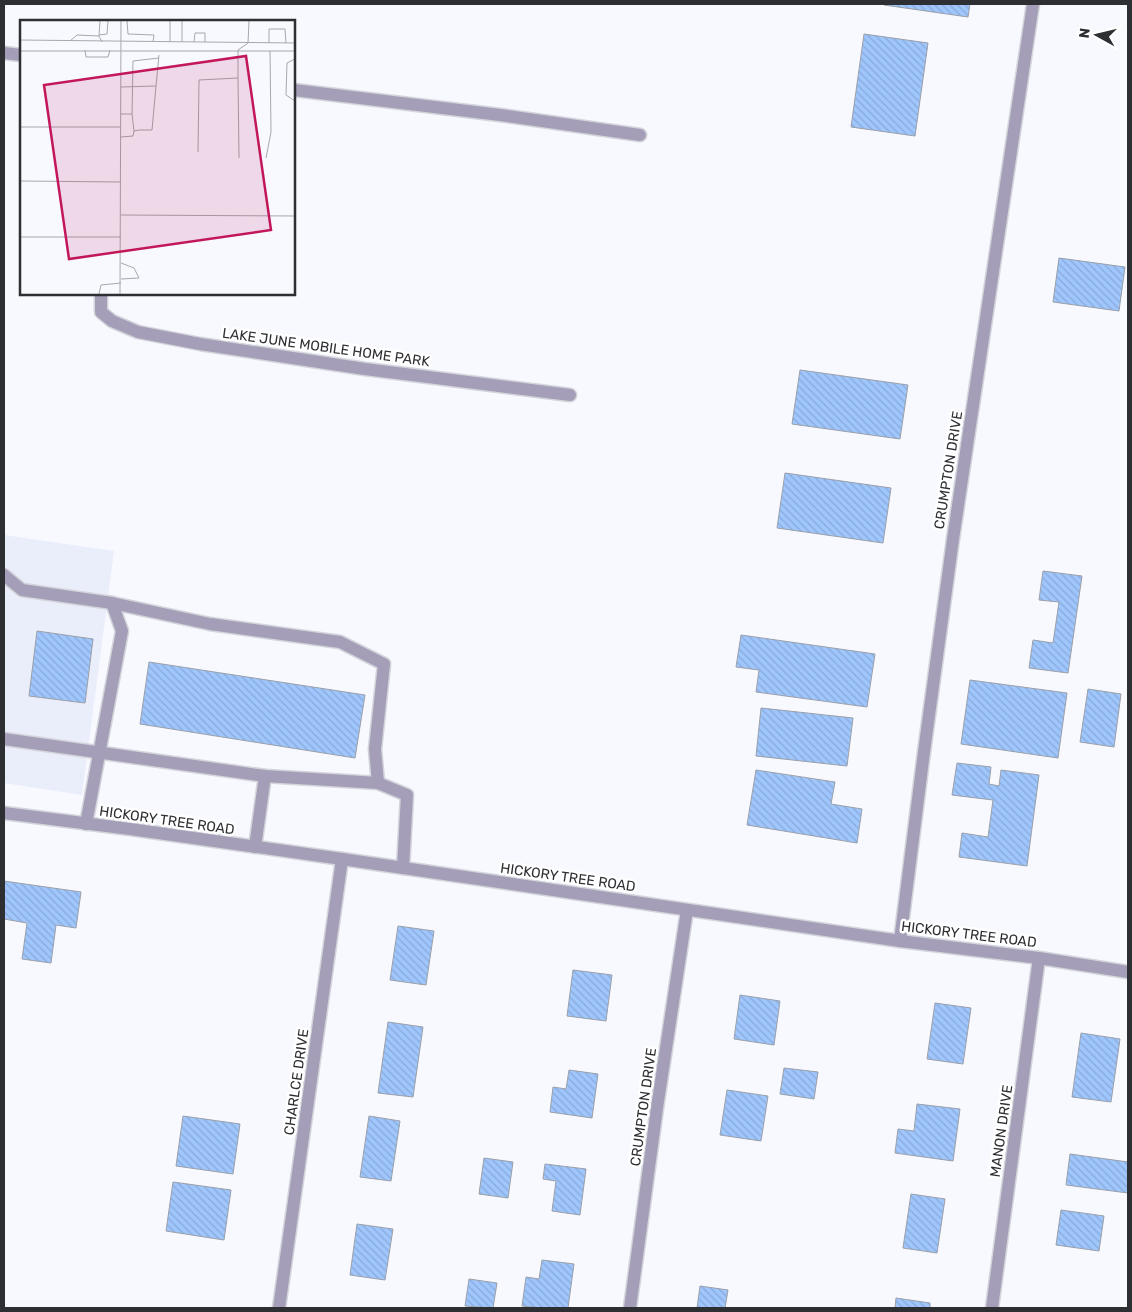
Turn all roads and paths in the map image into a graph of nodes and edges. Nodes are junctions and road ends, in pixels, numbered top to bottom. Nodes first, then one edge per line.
1 (1033, 4) edge
2 (4, 52) edge
3 (20, 55) edge
4 (295, 90) edge
5 (640, 135) dead end
6 (102, 295) edge
7 (570, 395) dead end
8 (4, 575) edge
9 (112, 603) junction
10 (4, 739) edge
11 (99, 752) junction
12 (265, 776) junction
13 (378, 783) junction
14 (4, 813) edge
15 (86, 824) junction
16 (255, 847) junction
17 (342, 859) junction
18 (402, 868) junction
19 (687, 910) junction
20 (900, 941) junction
21 (1039, 958) junction
22 (1128, 972) edge
23 (279, 1308) edge
24 (630, 1308) edge
25 (992, 1308) edge

1 - 20 street, CRUMPTON DRIVE
2 - 3 street
4 - 5 street
6 - 7 street, LAKE JUNE MOBILE HOME PARK
8 - 9 street
9 - 11 street
9 - 13 street
10 - 11 street
11 - 12 street
11 - 15 street
12 - 13 street
12 - 16 street
13 - 18 street
14 - 15 street, HICKORY TREE ROAD
15 - 16 street, HICKORY TREE ROAD
16 - 17 street, HICKORY TREE ROAD
17 - 18 street, HICKORY TREE ROAD
17 - 23 street, CHARLCE DRIVE
18 - 19 street, HICKORY TREE ROAD
19 - 20 street, HICKORY TREE ROAD
19 - 24 street, CRUMPTON DRIVE
20 - 21 street, HICKORY TREE ROAD
21 - 22 street, HICKORY TREE ROAD
21 - 25 street, MANON DRIVE

